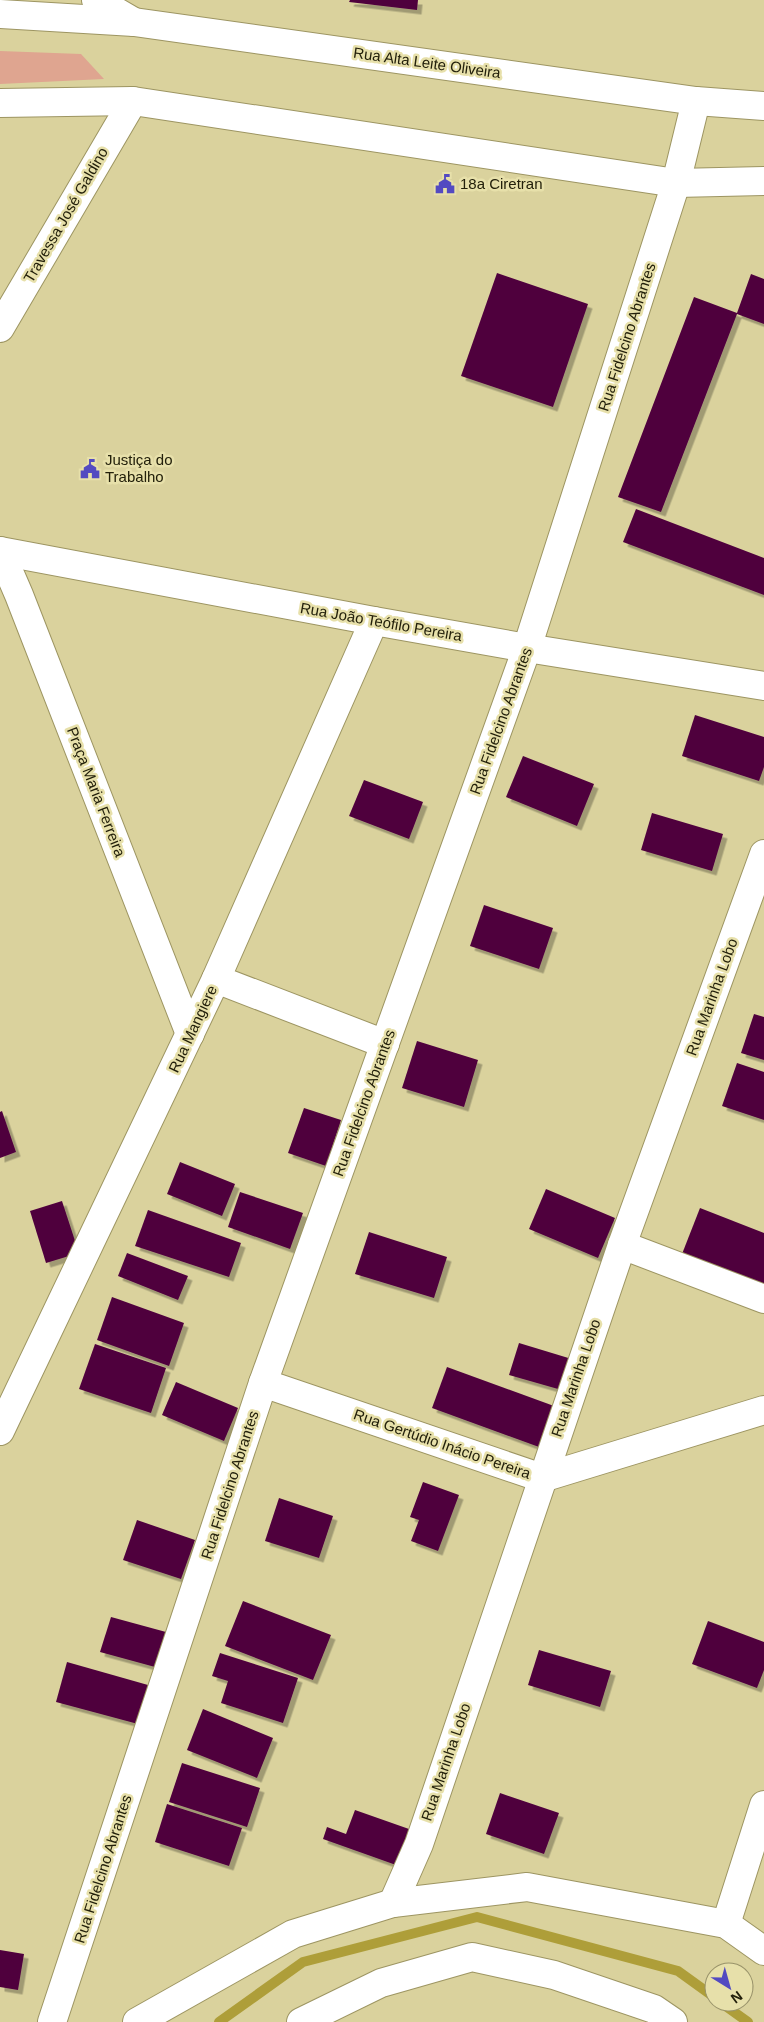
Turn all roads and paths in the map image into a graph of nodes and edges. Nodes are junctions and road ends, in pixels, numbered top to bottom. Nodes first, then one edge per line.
1 (96, 0) edge
2 (0, 14) edge
3 (134, 22) junction
4 (132, 101) junction
5 (696, 101) junction
6 (0, 103) edge
7 (764, 106) edge
8 (764, 181) edge
9 (676, 184) junction
10 (0, 328) edge
11 (0, 551) edge
12 (374, 621) junction
13 (527, 648) junction
14 (764, 686) edge
15 (764, 854) edge
16 (216, 979) junction
17 (190, 1034) junction
18 (385, 1044) junction
19 (622, 1246) junction
20 (764, 1299) edge
21 (263, 1383) junction
22 (764, 1410) edge
23 (0, 1431) edge
24 (542, 1478) junction
25 (764, 1805) edge
26 (393, 1904) junction
27 (726, 1924) junction
28 (764, 1951) edge
29 (52, 2022) edge
30 (137, 2022) edge
31 (301, 2022) edge
32 (673, 2022) edge

1 - 3 street, Rua Alta Leite Oliveira
2 - 3 street
3 - 5 street, Rua Alta Leite Oliveira
4 - 6 street
4 - 9 street
4 - 10 street, Travessa José Galdino
5 - 7 street, Rua Alta Leite Oliveira
5 - 9 street, Rua Fidelcino Abrantes
8 - 9 street
9 - 13 street, Rua Fidelcino Abrantes
11 - 12 street, Rua João Teófilo Pereira
11 - 17 street, Praça Maria Ferreira
12 - 13 street, Rua João Teófilo Pereira
12 - 16 street, Rua Mangiere
13 - 14 street, Rua João Teófilo Pereira
13 - 18 street, Rua Fidelcino Abrantes
15 - 19 street, Rua Marinha Lobo
16 - 17 street, Rua Mangiere
16 - 18 street
17 - 23 street, Rua Mangiere
18 - 21 street, Rua Fidelcino Abrantes
19 - 20 street
19 - 24 street, Rua Marinha Lobo
21 - 24 street, Rua Gertúdio Inácio Pereira
21 - 29 street, Rua Fidelcino Abrantes
22 - 24 street, Rua Gertúdio Inácio Pereira
24 - 26 street, Rua Marinha Lobo
25 - 27 street
26 - 27 street
26 - 30 street
27 - 28 street
31 - 32 street

